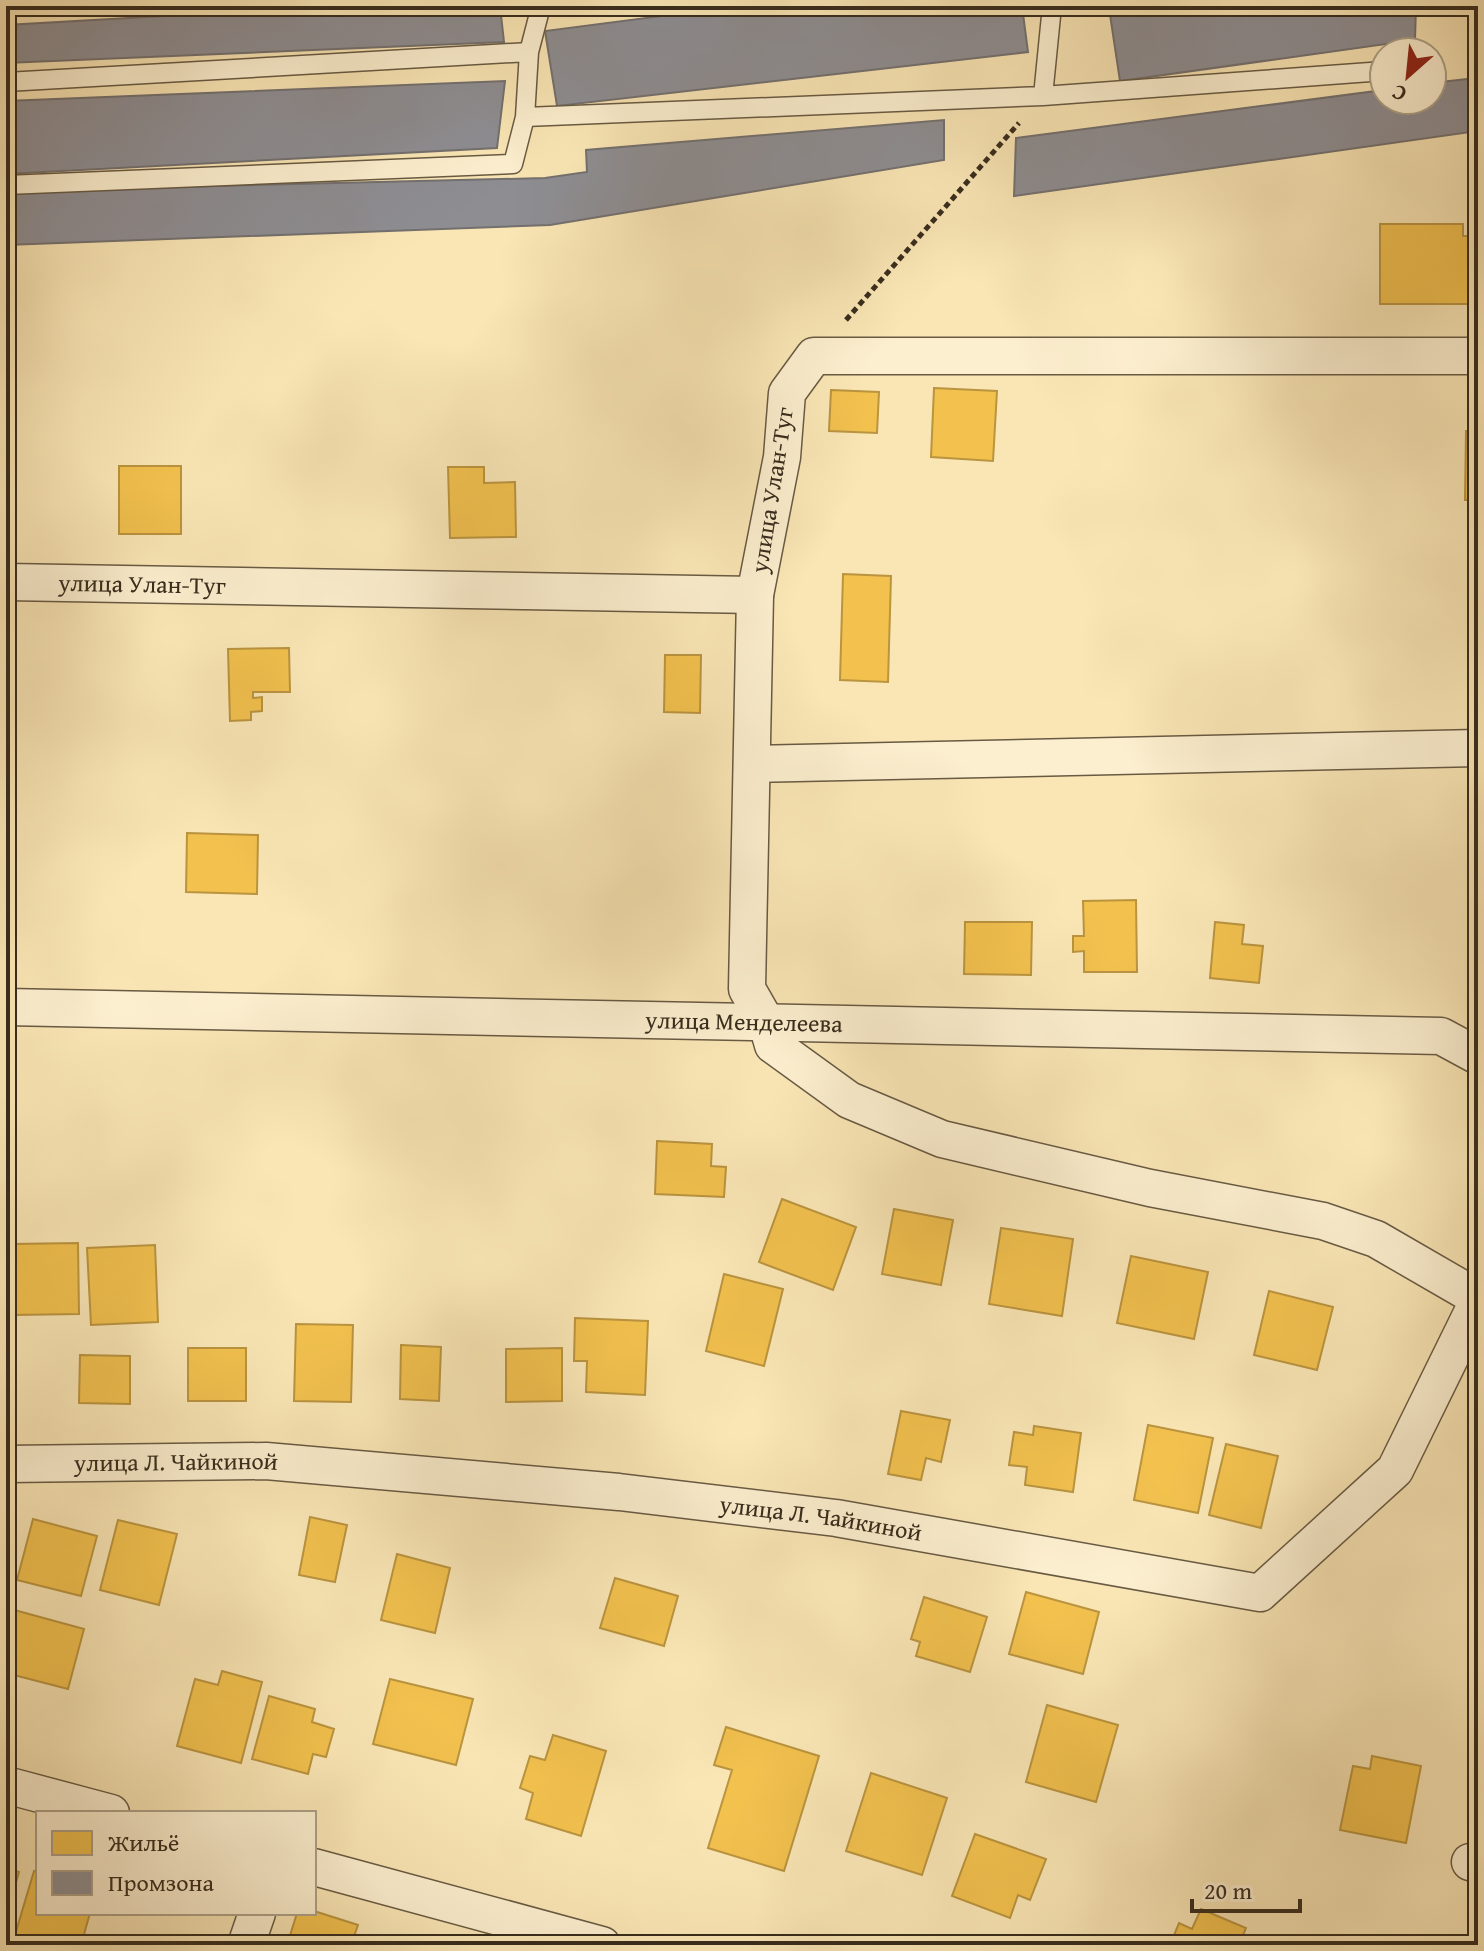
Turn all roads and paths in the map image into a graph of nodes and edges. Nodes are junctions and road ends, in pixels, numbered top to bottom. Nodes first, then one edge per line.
1 (541, 6) edge
2 (1052, 6) edge
3 (529, 52) junction
4 (1368, 72) edge
5 (6, 82) edge
6 (1043, 96) junction
7 (525, 117) junction
8 (6, 185) edge
9 (814, 356) junction
10 (1478, 356) edge
11 (6, 582) edge
12 (755, 595) junction
13 (1478, 748) edge
14 (753, 764) junction
15 (6, 1007) edge
16 (767, 1024) junction
17 (1478, 1056) edge
18 (1478, 1300) edge
19 (6, 1464) edge
20 (6, 1785) edge
21 (104, 1811) edge
22 (316, 1868) edge
23 (256, 1915) edge
24 (246, 1945) edge
25 (602, 1945) edge

1 - 3 lane
2 - 6 lane
3 - 5 lane
3 - 7 lane
4 - 6 lane
6 - 7 lane
6 - 9 path
7 - 8 lane
9 - 10 street
9 - 12 street, улица Улан-Туг
11 - 12 street, улица Улан-Туг
12 - 14 street
13 - 14 street
14 - 16 street
15 - 16 street, улица Менделеева
16 - 17 street, улица Менделеева
16 - 18 street
18 - 19 street, улица Л. Чайкиной
20 - 21 street
22 - 25 street
23 - 24 street

